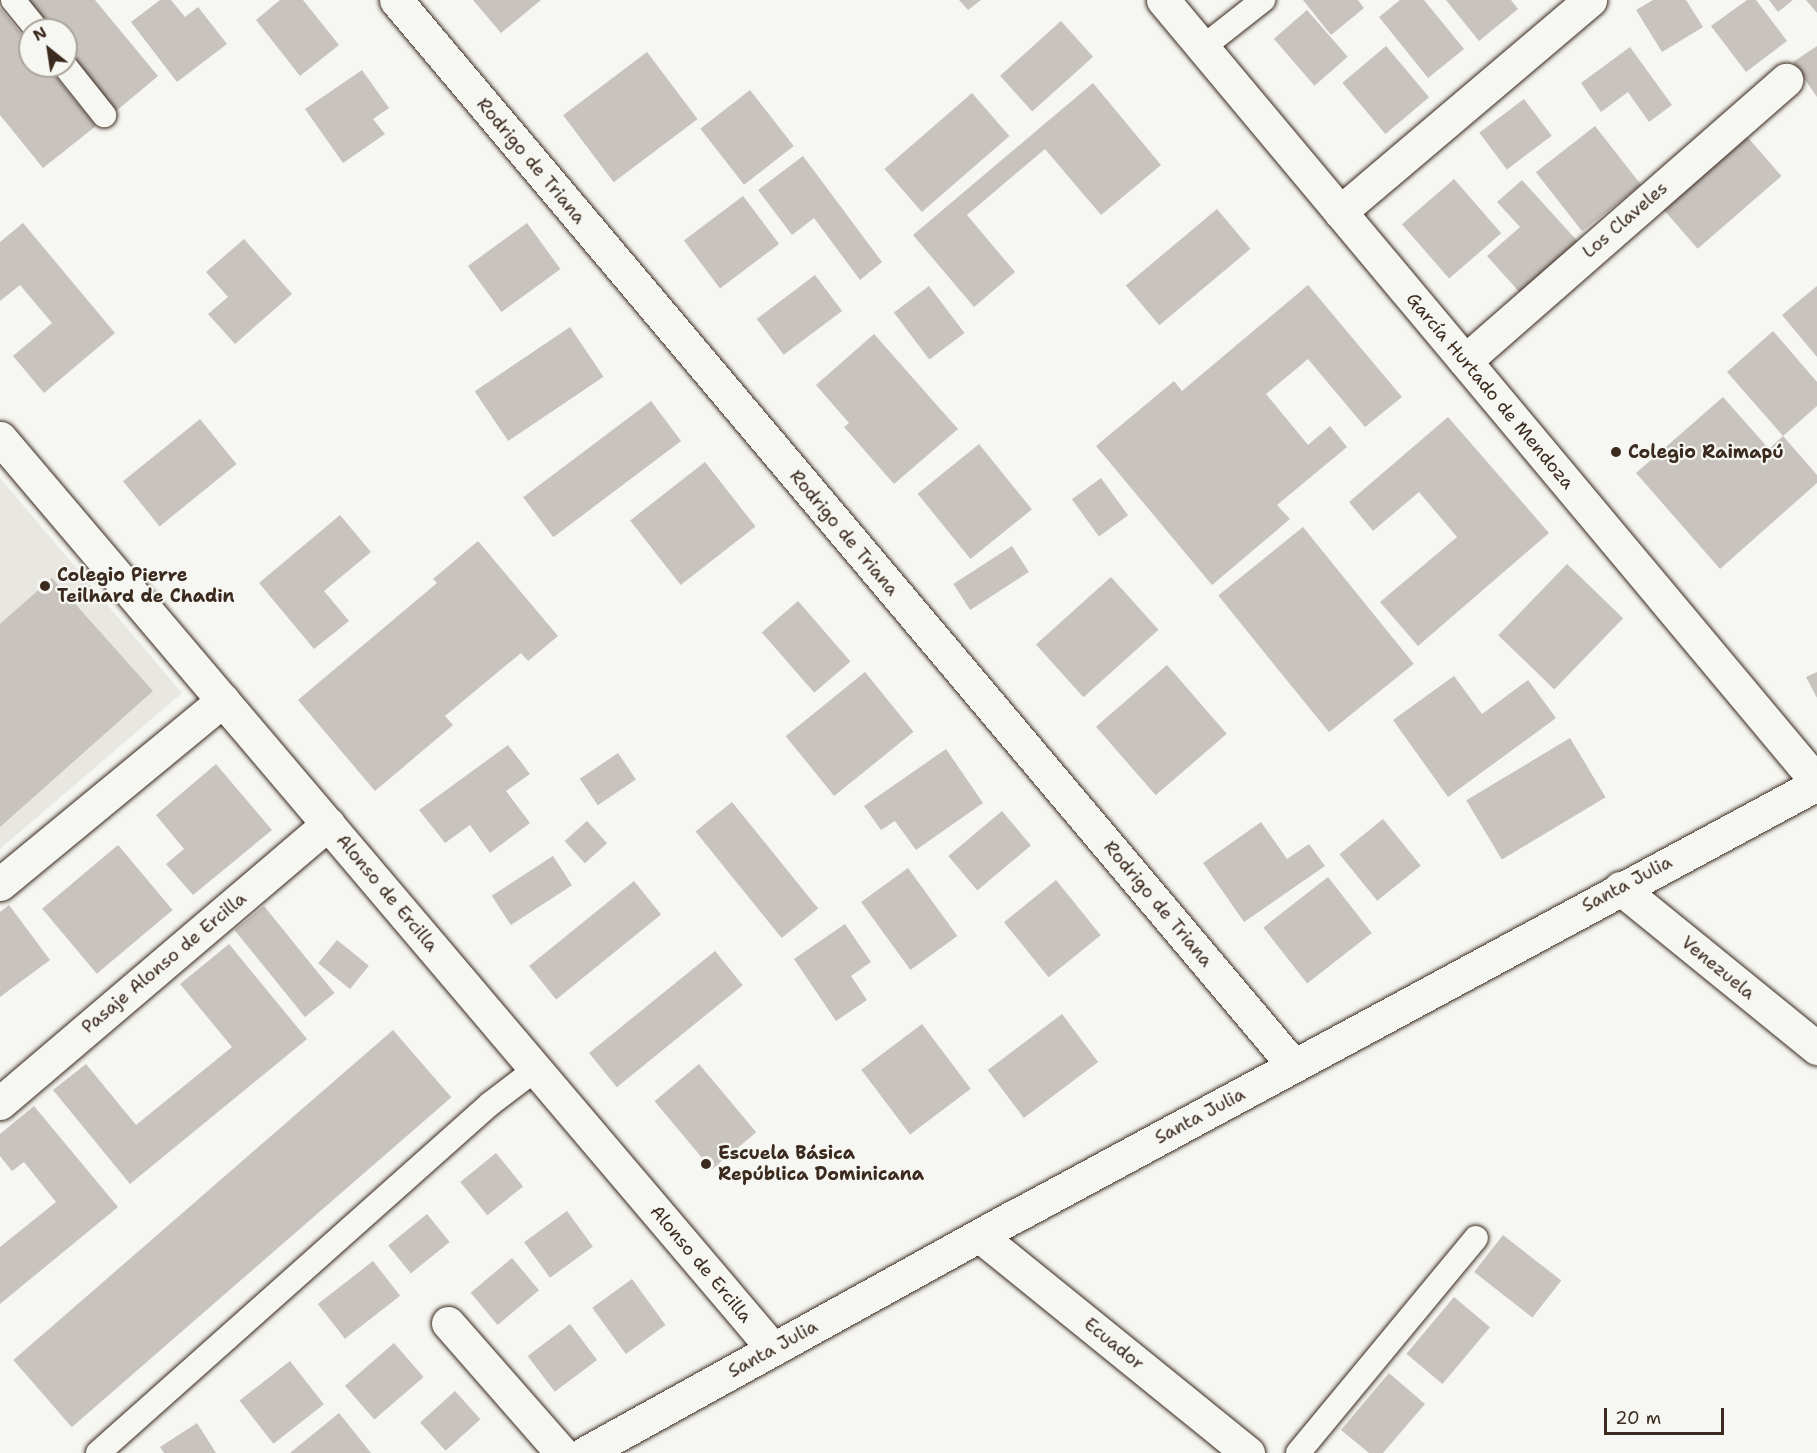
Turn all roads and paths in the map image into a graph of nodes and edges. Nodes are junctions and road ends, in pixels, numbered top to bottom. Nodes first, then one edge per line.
1 (13, 0) edge
2 (396, 0) edge
3 (1163, 0) edge
4 (1263, 0) edge
5 (1590, 0) edge
6 (27, 18) edge
7 (1202, 48) junction
8 (74, 78) edge
9 (1786, 80) dead end
10 (104, 116) dead end
11 (1340, 212) junction
12 (1465, 361) junction
13 (0, 438) edge
14 (223, 700) junction
15 (1817, 783) edge
16 (328, 824) junction
17 (0, 884) edge
18 (1620, 888) junction
19 (1817, 1048) edge
20 (1293, 1065) junction
21 (536, 1069) junction
22 (0, 1103) edge
23 (980, 1236) junction
24 (1476, 1238) dead end
25 (447, 1323) dead end
26 (773, 1349) junction
27 (98, 1453) edge
28 (562, 1453) edge
29 (585, 1453) edge
30 (1248, 1453) edge
31 (1298, 1453) edge

1 - 6 lane
2 - 20 street, Rodrigo de Triana
3 - 7 street, García Hurtado de Mendoza
4 - 7 lane
5 - 11 street
7 - 11 street, García Hurtado de Mendoza
8 - 10 lane
9 - 12 street, Los Claveles
11 - 12 street, García Hurtado de Mendoza
12 - 15 street, García Hurtado de Mendoza
13 - 14 street, Alonso de Ercilla
14 - 16 street, Alonso de Ercilla
14 - 17 street
15 - 18 street, Santa Julia
16 - 21 street, Alonso de Ercilla
16 - 22 street, Pasaje Alonso de Ercilla
18 - 19 street, Venezuela
18 - 20 street, Santa Julia
20 - 23 street, Santa Julia
21 - 26 street, Alonso de Ercilla
21 - 27 lane
23 - 26 street, Santa Julia
23 - 30 street, Ecuador
24 - 31 lane
25 - 28 street
26 - 29 street, Santa Julia

